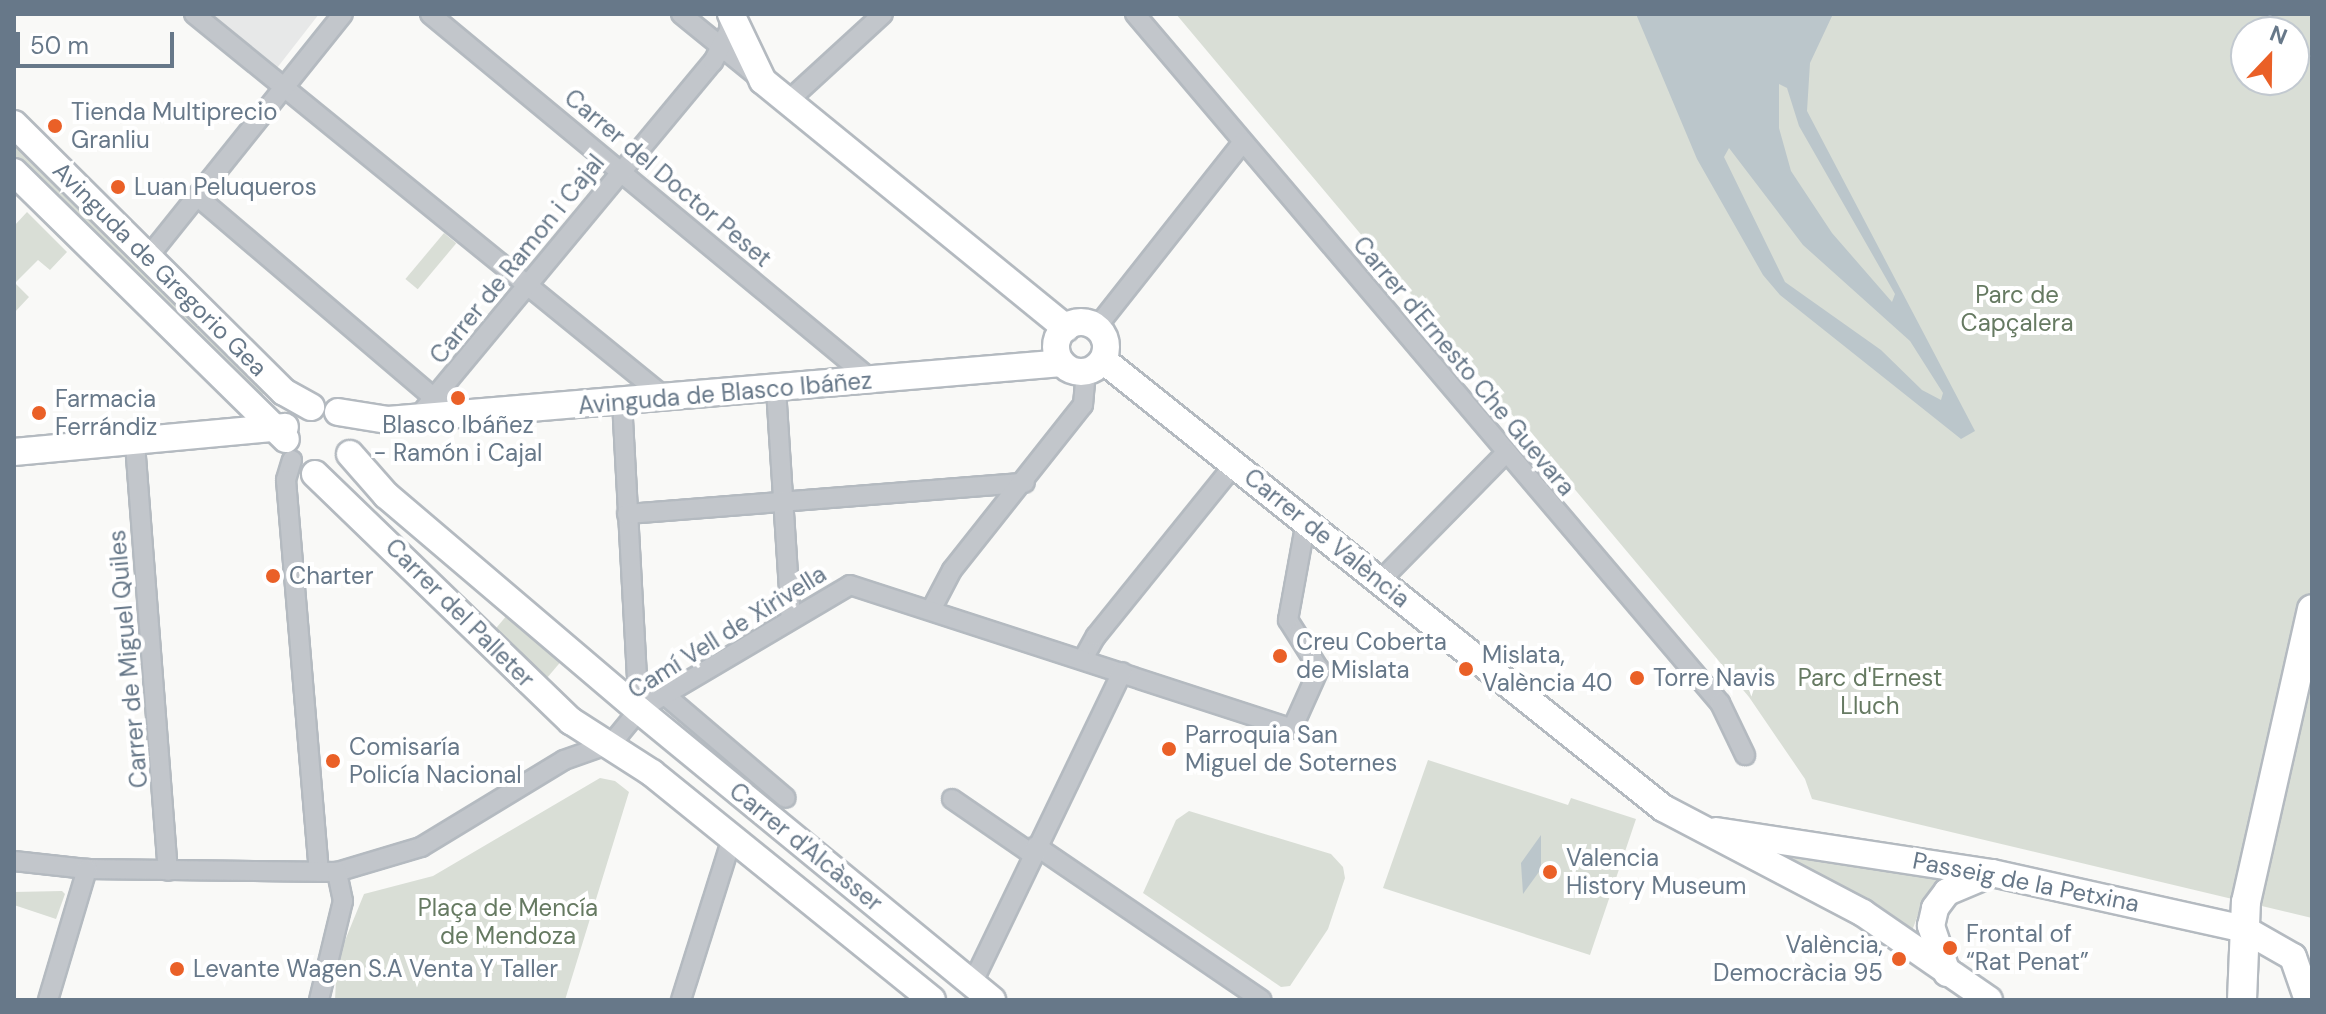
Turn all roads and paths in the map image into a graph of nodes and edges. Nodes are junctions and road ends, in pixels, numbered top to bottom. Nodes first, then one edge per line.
1 (194, 14) edge
2 (343, 14) edge
3 (430, 14) edge
4 (681, 14) edge
5 (730, 14) edge
6 (883, 14) edge
7 (1135, 14) edge
8 (722, 47) junction
9 (763, 81) junction
10 (285, 86) junction
11 (787, 102) junction
12 (14, 124) edge
13 (1243, 142) junction
14 (621, 169) junction
15 (14, 172) edge
16 (198, 197) junction
17 (149, 256) junction
18 (527, 284) junction
19 (1066, 328) junction
20 (1096, 328) junction
21 (1083, 365) junction
22 (873, 381) junction
23 (776, 389) junction
24 (666, 398) junction
25 (622, 401) junction
26 (311, 407) junction
27 (434, 410) junction
28 (338, 412) junction
29 (388, 420) junction
30 (286, 439) junction
31 (135, 444) junction
32 (352, 446) junction
33 (14, 452) edge
34 (1506, 453) junction
35 (1235, 464) junction
36 (315, 474) junction
37 (1025, 483) junction
38 (784, 501) junction
39 (627, 514) junction
40 (1306, 521) junction
41 (1381, 580) junction
42 (2312, 609) edge
43 (931, 610) junction
44 (791, 619) junction
45 (1083, 659) junction
46 (1122, 672) junction
47 (666, 696) junction
48 (639, 710) junction
49 (612, 743) junction
50 (1745, 755) dead end
51 (786, 798) dead end
52 (952, 799) dead end
53 (1705, 830) junction
54 (732, 838) junction
55 (14, 842) edge
56 (1034, 850) junction
57 (15, 861) edge
58 (87, 869) junction
59 (168, 871) junction
60 (328, 872) junction
61 (1992, 873) junction
62 (2245, 916) junction
63 (1947, 973) junction
64 (974, 995) edge
65 (48, 1000) edge
66 (319, 1000) edge
67 (681, 1000) edge
68 (932, 1000) edge
69 (1262, 1000) edge
70 (1989, 1000) edge
71 (2242, 1000) edge
72 (2308, 1000) edge

1 - 10 street
2 - 10 street
3 - 14 street, Carrer del Doctor Peset
4 - 8 street
5 - 8 street, Carrer de Ramon i Cajal
5 - 9 street
6 - 11 street
7 - 13 street, Carrer d'Ernesto Che Guevara
8 - 9 street
8 - 14 street, Carrer de Ramon i Cajal
9 - 11 street
10 - 16 street
10 - 18 street
11 - 19 street
12 - 17 street, Avinguda de Gregorio Gea
13 - 20 street
13 - 34 street, Carrer d'Ernesto Che Guevara
14 - 18 street, Carrer de Ramon i Cajal
14 - 22 street, Carrer del Doctor Peset
15 - 30 street, Avinguda de Gregorio Gea
16 - 17 street
16 - 27 street
17 - 26 street, Avinguda de Gregorio Gea
18 - 24 street
18 - 27 street, Carrer de Ramon i Cajal
19 - 20 street
19 - 21 street
20 - 21 street
21 - 22 street, Avinguda de Blasco Ibáñez
21 - 35 street, Carrer de València
21 - 37 street
22 - 23 street, Avinguda de Blasco Ibáñez
23 - 24 street, Avinguda de Blasco Ibáñez
23 - 38 street
24 - 25 street, Avinguda de Blasco Ibáñez
25 - 27 street, Avinguda de Blasco Ibáñez
25 - 39 street
26 - 28 street
26 - 30 street
27 - 29 street, Avinguda de Blasco Ibáñez
28 - 29 street, Avinguda de Blasco Ibáñez
28 - 32 street
29 - 32 street, Avinguda de Blasco Ibáñez
30 - 31 street
30 - 36 street
30 - 60 street
31 - 33 street
31 - 59 street, Carrer de Miguel Quiles
32 - 36 street
32 - 48 street, Carrer del Palleter
34 - 41 street
34 - 50 street, Carrer d'Ernesto Che Guevara
35 - 40 street, Carrer de València
35 - 45 street
36 - 49 street, Carrer del Palleter
37 - 38 street
37 - 43 street
38 - 39 street
38 - 44 street
39 - 48 street
40 - 41 street, Carrer de València
40 - 46 street, Camí Vell de Xirivella
41 - 53 street, Carrer de València
42 - 62 main road
43 - 44 street, Camí Vell de Xirivella
43 - 45 street, Camí Vell de Xirivella
44 - 47 street, Camí Vell de Xirivella
45 - 46 street, Camí Vell de Xirivella
46 - 56 street
47 - 48 street, Camí Vell de Xirivella
47 - 51 street
48 - 49 street, Camí Vell de Xirivella
48 - 64 street, Carrer d'Alcàsser
49 - 54 street, Carrer d'Alcàsser
49 - 60 street
52 - 56 street
53 - 61 street, Passeig de la Petxina
53 - 63 street, Carrer de València
54 - 67 street
54 - 68 street, Carrer d'Alcàsser
55 - 57 street
56 - 64 street
56 - 69 street
57 - 58 street
58 - 59 street
58 - 65 street
59 - 60 street
60 - 66 street
61 - 62 street, Passeig de la Petxina
61 - 63 street
62 - 71 main road
62 - 72 street, Passeig de la Petxina
63 - 70 street, Carrer de València

